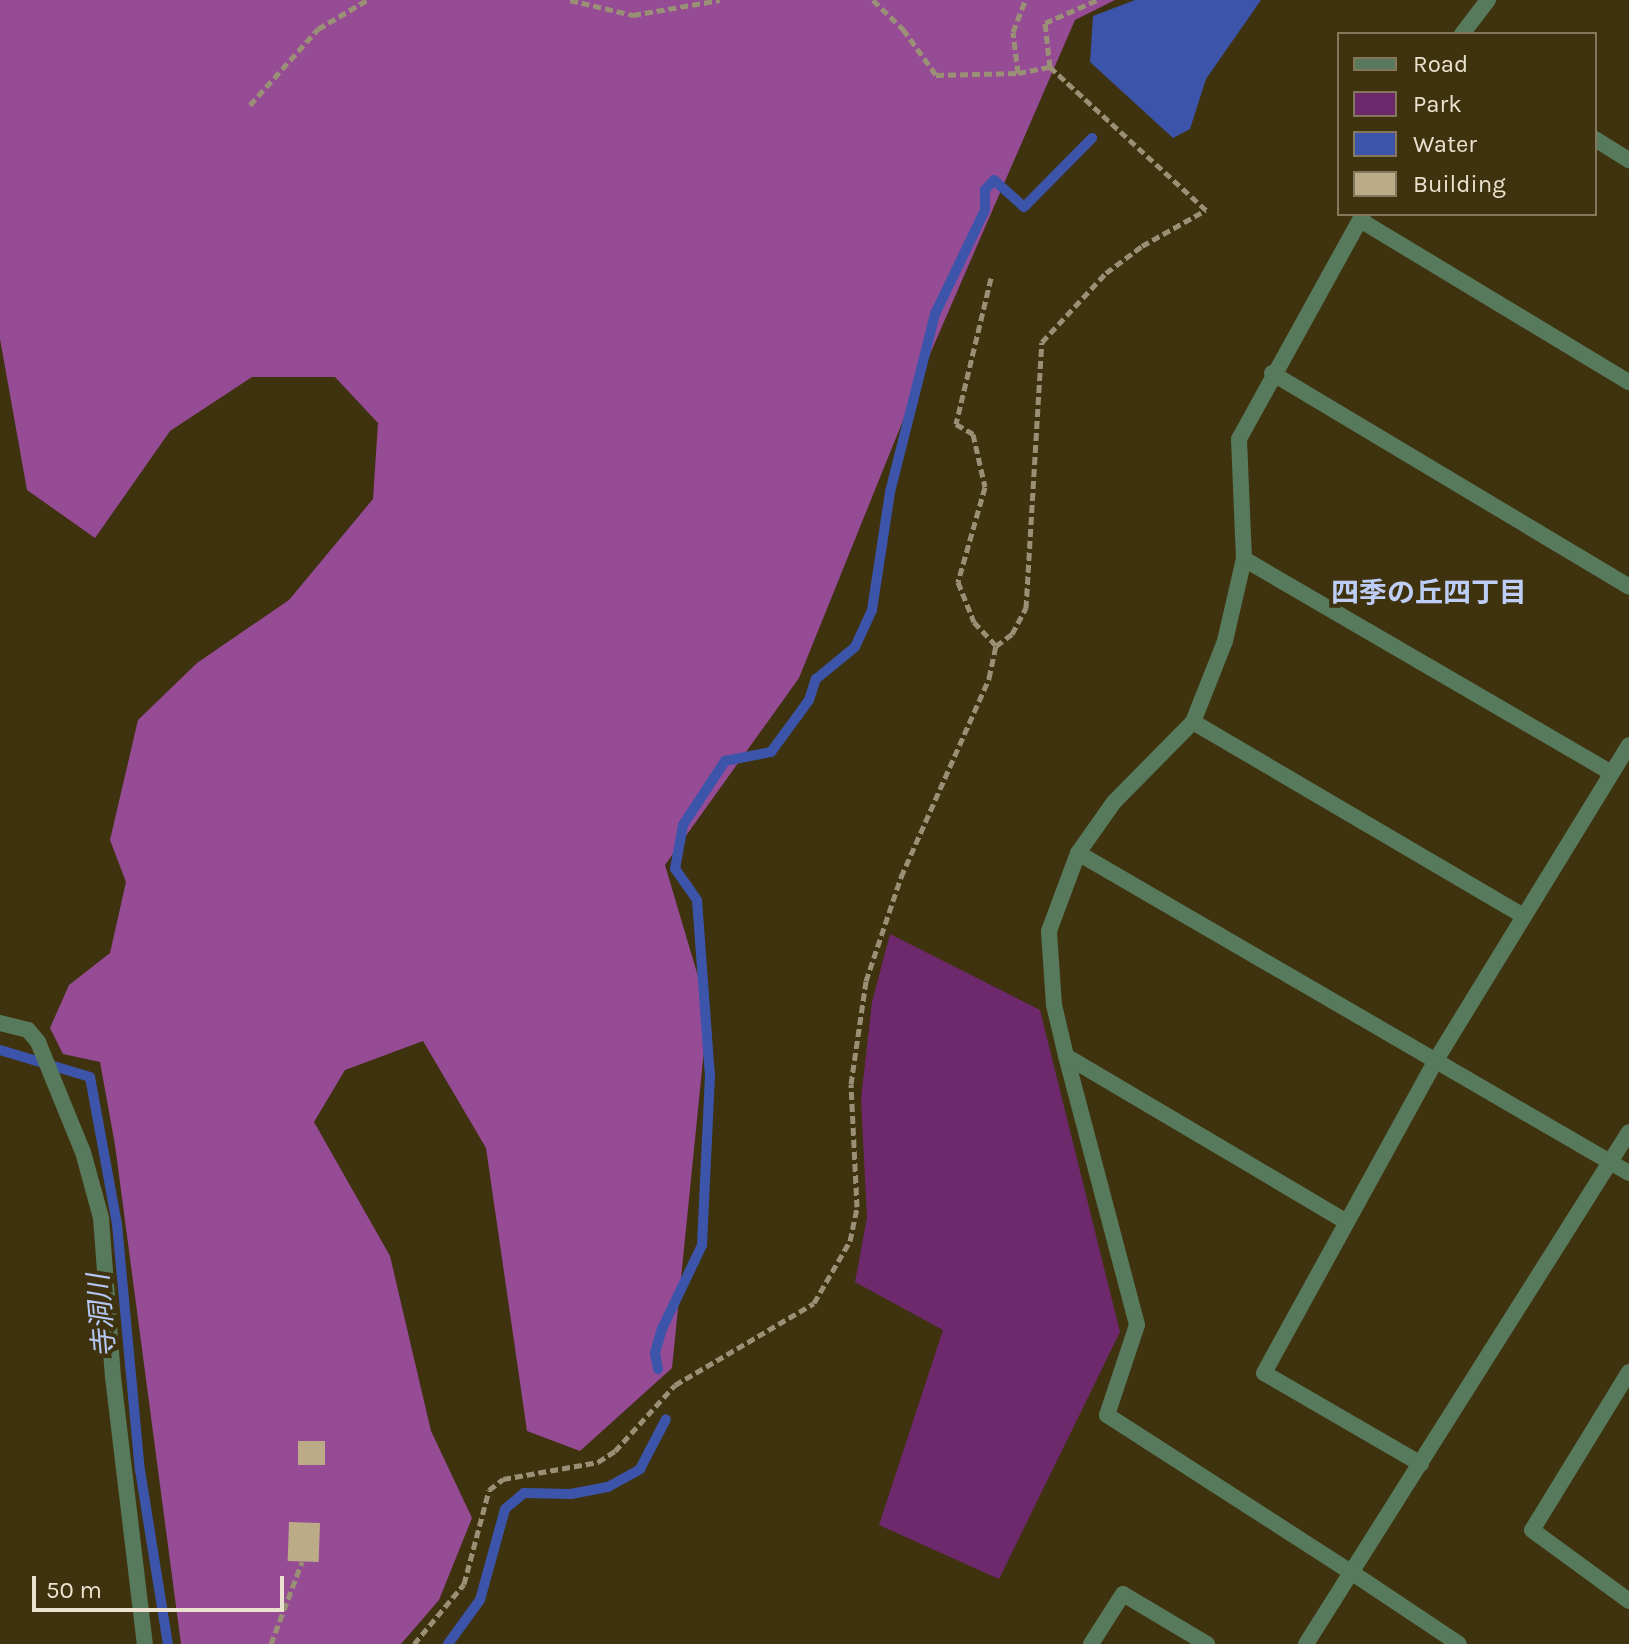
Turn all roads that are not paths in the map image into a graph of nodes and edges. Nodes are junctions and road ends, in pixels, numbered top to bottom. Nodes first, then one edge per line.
1 (1488, 0) edge
2 (1464, 32) edge
3 (1597, 140) edge
4 (1629, 160) edge
5 (1362, 217) edge
6 (1272, 373) junction
7 (1629, 382) edge
8 (1244, 559) junction
9 (1629, 587) edge
10 (1193, 722) junction
11 (1629, 745) edge
12 (1611, 773) junction
13 (1078, 853) junction
14 (1522, 915) junction
15 (0, 1023) edge
16 (1066, 1056) junction
17 (1436, 1060) junction
18 (1629, 1132) edge
19 (1611, 1162) junction
20 (1629, 1173) edge
21 (1345, 1221) junction
22 (1627, 1380) edge
23 (1421, 1464) junction
24 (1354, 1574) junction
25 (1629, 1601) edge
26 (145, 1644) edge
27 (1091, 1644) edge
28 (1207, 1644) edge
29 (1306, 1644) edge
30 (1459, 1644) edge

1 - 2 street
3 - 4 street
5 - 6 street
5 - 7 street
6 - 8 street
6 - 9 street
8 - 10 street
8 - 12 street
10 - 13 street
10 - 14 street
11 - 12 street
12 - 14 street
13 - 16 street
13 - 17 street
14 - 17 street
15 - 26 street
16 - 21 street
16 - 24 street
17 - 19 street
17 - 21 street
18 - 19 street
19 - 20 street
19 - 23 street
21 - 23 street
22 - 25 street
23 - 24 street
24 - 29 street
24 - 30 street
27 - 28 street

